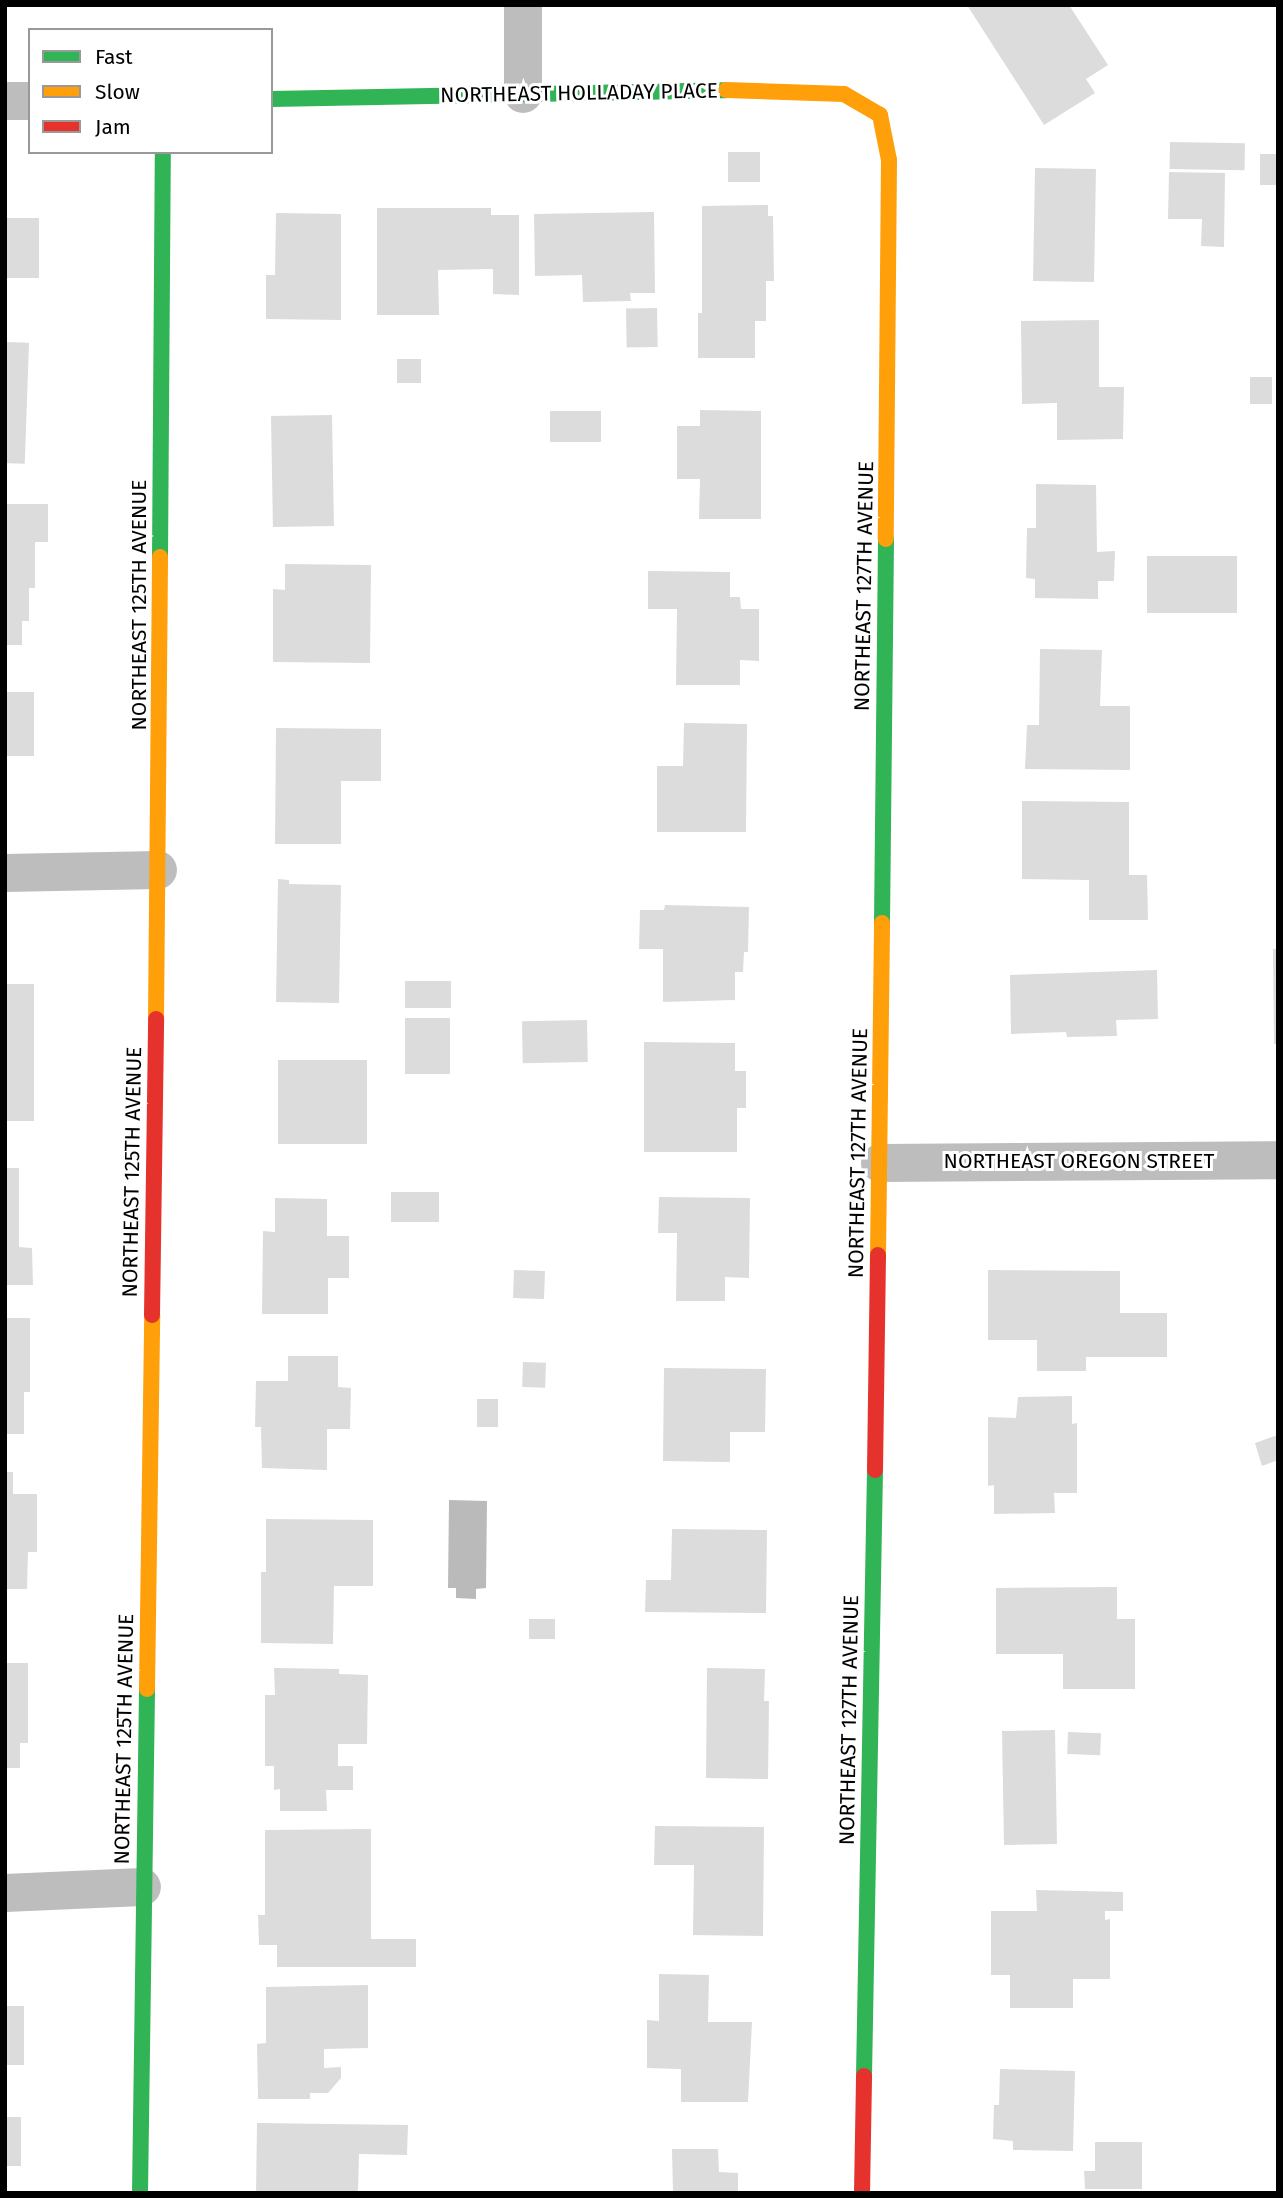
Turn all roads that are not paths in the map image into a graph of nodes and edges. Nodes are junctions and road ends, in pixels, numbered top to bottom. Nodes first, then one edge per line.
1 (523, 5) edge
2 (523, 94) junction
3 (273, 99) edge
4 (5, 101) edge
5 (28, 101) edge
6 (880, 115) joint
7 (163, 154) edge
8 (158, 870) junction
9 (5, 873) edge
10 (1278, 1160) edge
11 (880, 1163) junction
12 (142, 1887) junction
13 (5, 1893) edge
14 (140, 2193) edge
15 (862, 2193) edge

1 - 2 street
2 - 3 street, NORTHEAST HOLLADAY PLACE
2 - 6 street, NORTHEAST HOLLADAY PLACE
4 - 5 street
6 - 11 street, NORTHEAST 127TH AVENUE
7 - 8 street, NORTHEAST 125TH AVENUE
8 - 9 street
8 - 12 street, NORTHEAST 125TH AVENUE
10 - 11 street, NORTHEAST OREGON STREET
11 - 15 street, NORTHEAST 127TH AVENUE
12 - 13 street
12 - 14 street, NORTHEAST 125TH AVENUE

